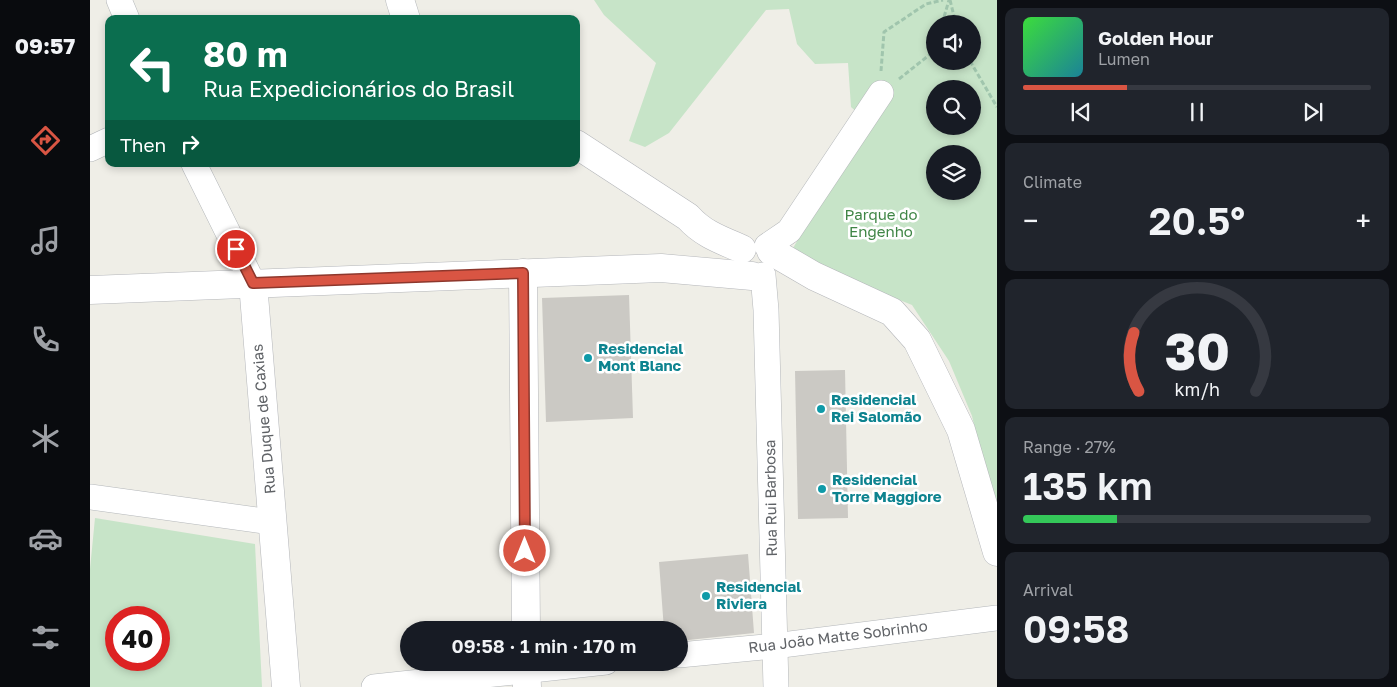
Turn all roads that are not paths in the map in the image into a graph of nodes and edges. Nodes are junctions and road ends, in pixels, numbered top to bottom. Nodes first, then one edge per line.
1 (119, 0) edge
2 (400, 0) edge
3 (125, 15) edge
4 (405, 15) edge
5 (881, 93) road end
6 (105, 142) edge
7 (580, 147) edge
8 (90, 149) edge
9 (195, 167) edge
10 (758, 258) junction
11 (523, 273) junction
12 (253, 283) junction
13 (90, 290) edge
14 (90, 497) edge
15 (272, 522) junction
16 (997, 552) edge
17 (997, 618) edge
18 (526, 621) edge
19 (774, 646) junction
20 (688, 654) edge
21 (541, 671) edge
22 (526, 673) edge
23 (286, 687) edge
24 (374, 687) edge
25 (776, 687) edge

1 - 3 street
2 - 4 street
5 - 10 street
6 - 8 street
7 - 10 street
9 - 12 street, Rua Duque de Caxias
10 - 11 street
10 - 16 street
10 - 19 street, Rua Rui Barbosa
11 - 12 street
11 - 18 street
12 - 13 street
12 - 15 street, Rua Duque de Caxias
14 - 15 street
15 - 23 street, Rua Duque de Caxias
17 - 19 street, Rua João Matte Sobrinho
19 - 20 street, Rua João Matte Sobrinho
19 - 25 street, Rua Rui Barbosa
21 - 22 street
22 - 24 street

